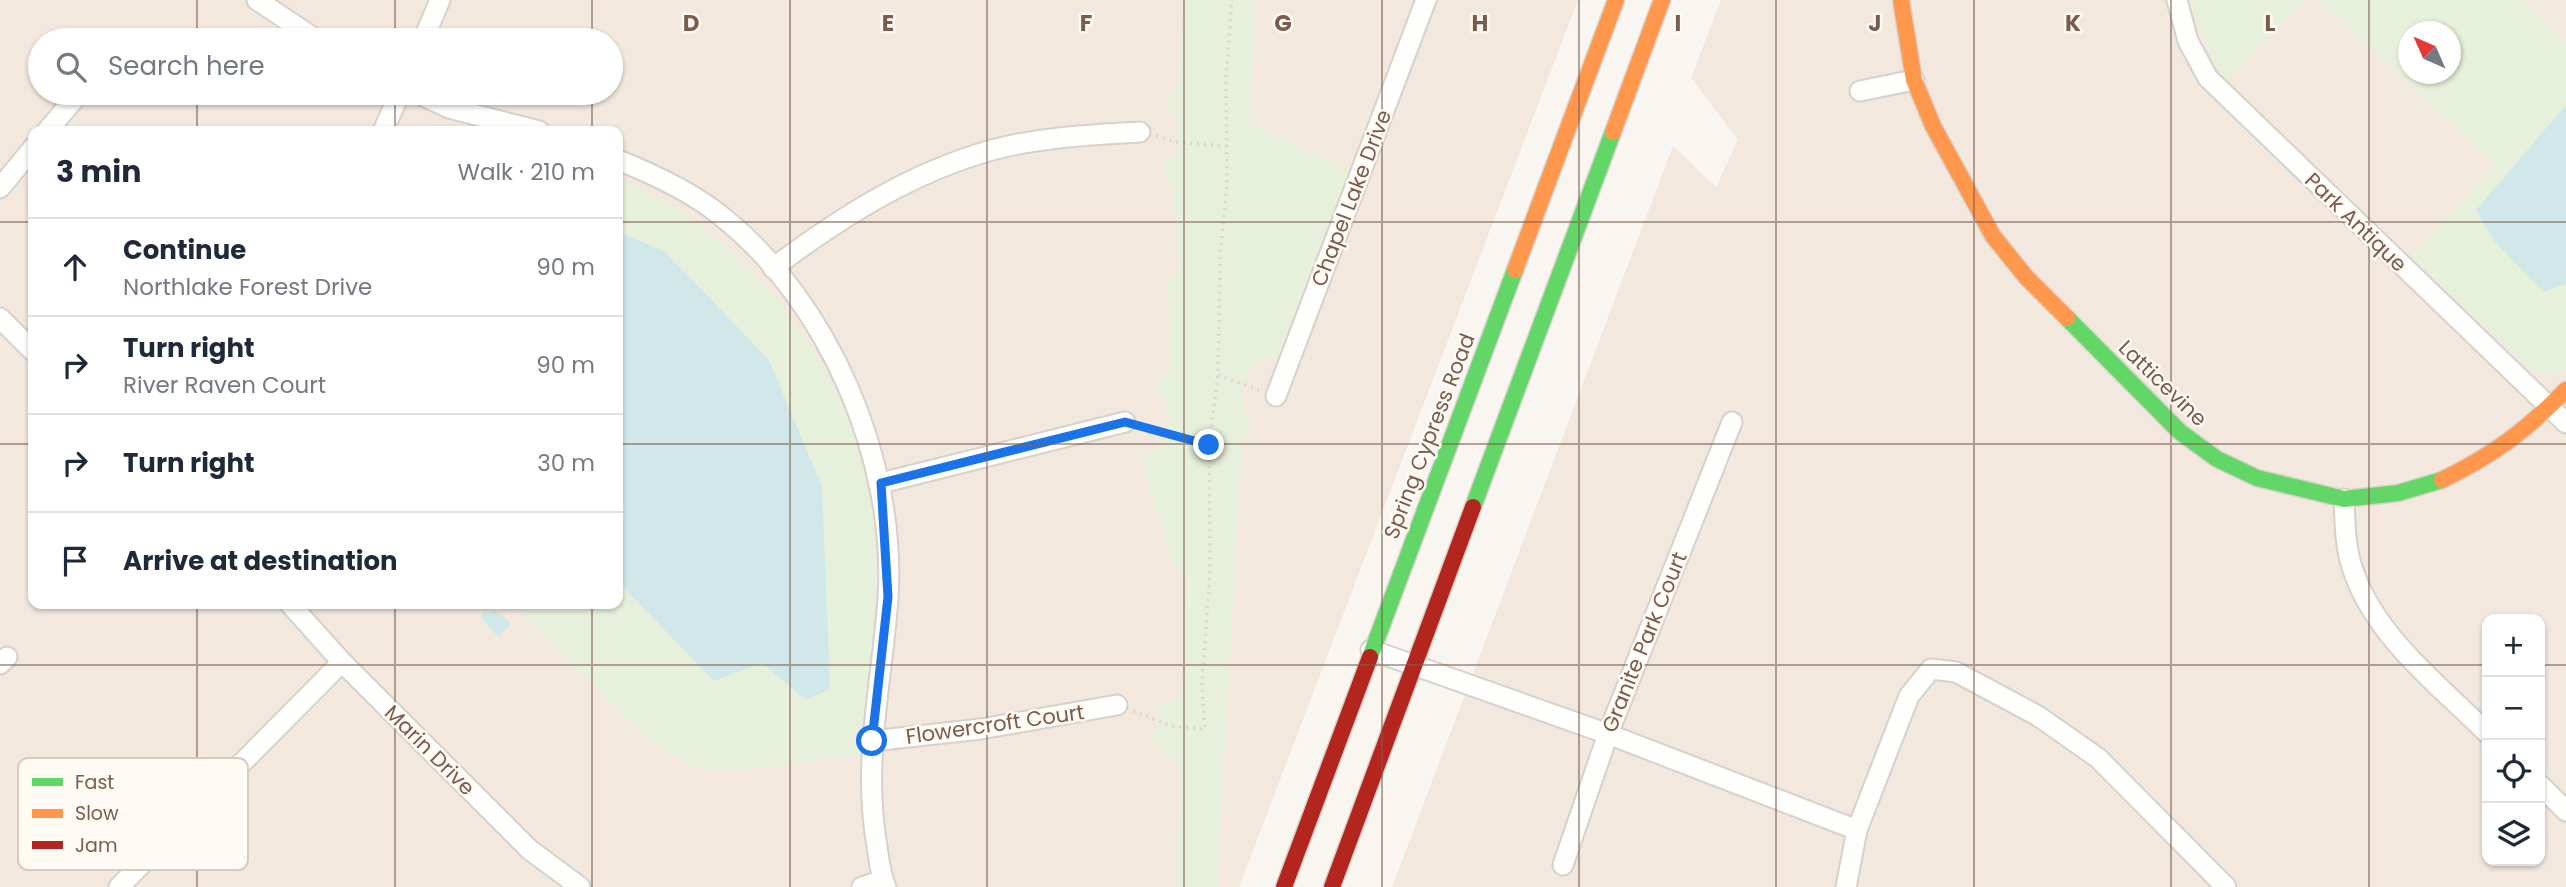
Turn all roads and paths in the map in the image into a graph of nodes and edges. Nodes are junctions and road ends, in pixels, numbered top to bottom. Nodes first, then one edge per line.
1 (257, 0) edge
2 (440, 0) edge
3 (1232, 0) edge
4 (1426, 0) edge
5 (1616, 0) edge
6 (1662, 0) edge
7 (1901, 0) edge
8 (2177, 0) edge
9 (299, 28) edge
10 (428, 28) edge
11 (1914, 80) junction
12 (1860, 91) dead end
13 (69, 105) edge
14 (395, 105) edge
15 (443, 105) edge
16 (51, 126) edge
17 (385, 126) edge
18 (519, 126) edge
19 (1140, 132) joint
20 (1227, 146) junction
21 (28, 154) edge
22 (623, 162) edge
23 (0, 187) edge
24 (1541, 197) junction
25 (1571, 208) junction
26 (774, 268) junction
27 (0, 318) edge
28 (28, 346) edge
29 (1218, 375) junction
30 (2566, 390) edge
31 (1276, 396) joint
32 (2549, 406) junction
33 (1125, 422) joint
34 (1732, 422) dead end
35 (2566, 423) edge
36 (1209, 445) junction
37 (881, 483) junction
38 (2344, 499) junction
39 (294, 609) edge
40 (1371, 650) junction
41 (342, 662) junction
42 (1414, 665) junction
43 (1117, 705) joint
44 (2482, 728) edge
45 (1608, 734) junction
46 (872, 741) junction
47 (247, 758) edge
48 (2545, 790) edge
49 (2566, 811) edge
50 (1857, 830) junction
51 (1563, 865) dead end
52 (136, 870) edge
53 (884, 883) edge
54 (119, 887) edge
55 (580, 887) edge
56 (862, 887) edge
57 (1284, 887) edge
58 (1332, 887) edge
59 (1846, 887) edge
60 (2226, 887) edge

1 - 9 street
2 - 10 street
3 - 20 path
4 - 31 street, Chapel Lake Drive
5 - 24 main road, Spring Cypress Road
6 - 25 main road
7 - 11 main road, Latticevine
8 - 32 street, Park Antique
11 - 12 street
11 - 38 main road, Latticevine
13 - 16 street
14 - 17 street
15 - 18 street
19 - 20 path
19 - 26 street
20 - 29 path
21 - 23 street
22 - 26 street
24 - 25 main road
24 - 40 main road, Spring Cypress Road
25 - 42 main road
26 - 37 street
27 - 28 street
29 - 31 path
29 - 36 path
30 - 32 main road, Latticevine
32 - 35 street, Park Antique
32 - 38 main road, Latticevine
33 - 36 path
33 - 37 street
34 - 45 street, Granite Park Court
36 - 43 path
37 - 46 street
38 - 44 street
39 - 41 street, Marin Drive
40 - 42 street
40 - 57 main road, Spring Cypress Road
41 - 47 street
41 - 55 street, Marin Drive
42 - 45 street
42 - 58 main road
43 - 46 street, Flowercroft Court
45 - 50 street
45 - 51 street, Granite Park Court
46 - 53 street
48 - 49 street
50 - 59 street
50 - 60 street
52 - 54 street
53 - 56 street

